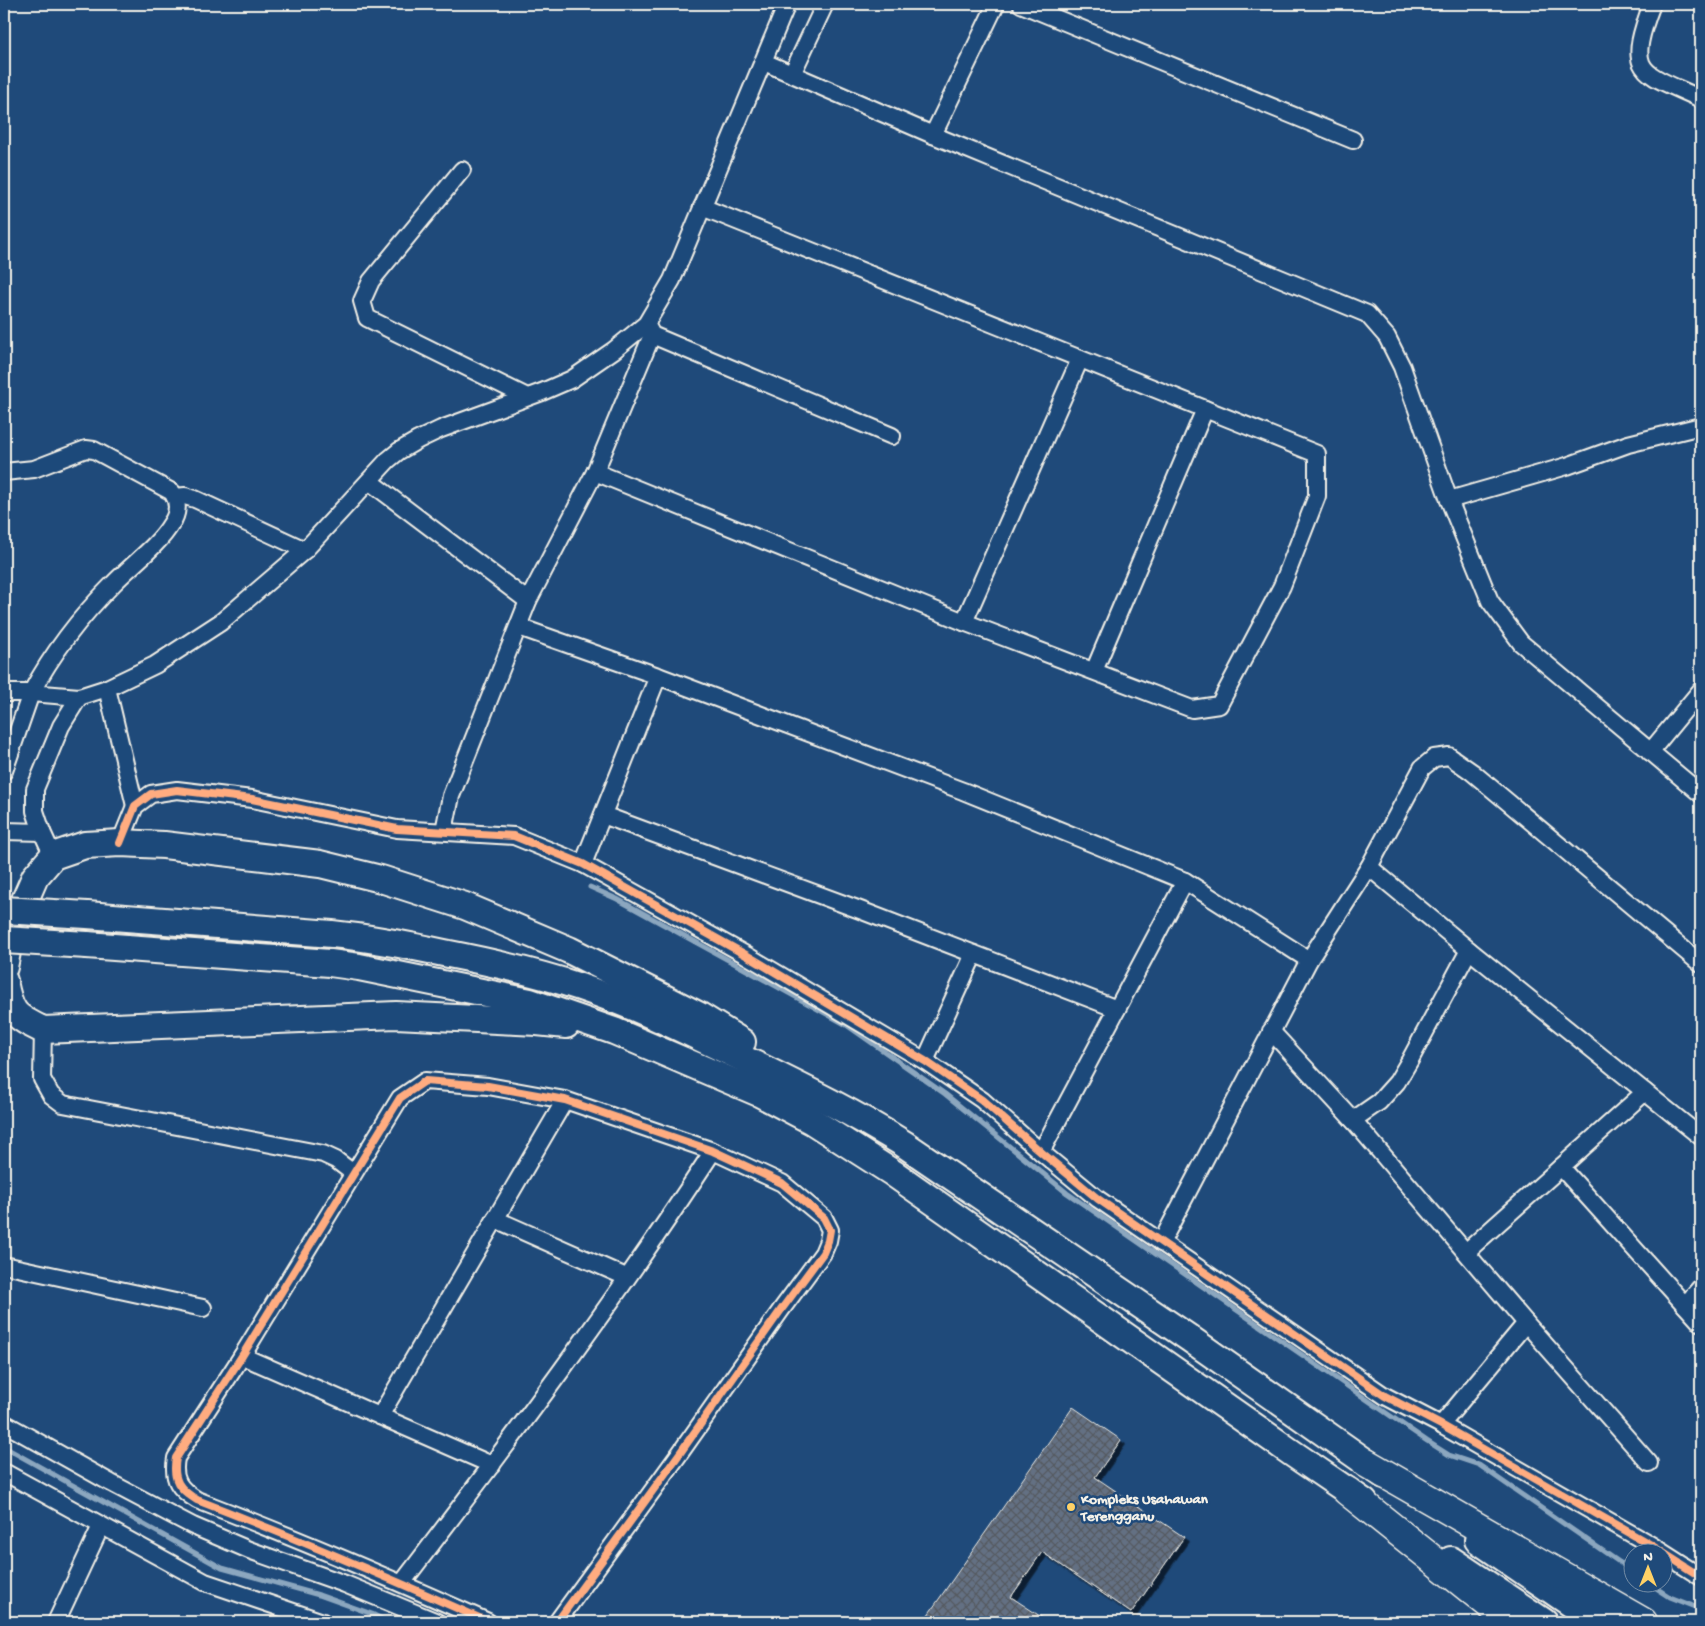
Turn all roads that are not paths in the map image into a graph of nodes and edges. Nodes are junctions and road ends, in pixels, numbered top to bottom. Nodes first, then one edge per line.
1 (787, 4) edge
2 (825, 4) edge
3 (996, 4) edge
4 (1021, 4) edge
5 (1652, 4) edge
6 (764, 62) junction
7 (792, 74) junction
8 (1701, 100) edge
9 (934, 135) junction
10 (1353, 140) dead end
11 (462, 170) dead end
12 (702, 207) junction
13 (649, 329) junction
14 (1080, 359) junction
15 (527, 398) junction
16 (1205, 409) junction
17 (1701, 426) edge
18 (892, 436) dead end
19 (4, 472) edge
20 (596, 472) junction
21 (368, 481) junction
22 (175, 497) junction
23 (1449, 500) junction
24 (305, 550) junction
25 (528, 601) junction
26 (964, 622) junction
27 (519, 627) junction
28 (1094, 671) junction
29 (658, 676) junction
30 (107, 688) junction
31 (1701, 690) edge
32 (4, 693) edge
33 (35, 694) junction
34 (72, 697) junction
35 (1650, 752) junction
36 (4, 771) edge
37 (1701, 794) edge
38 (135, 806) junction
39 (603, 815) junction
40 (4, 831) edge
41 (444, 831) junction
42 (42, 832) junction
43 (120, 843) junction
44 (53, 856) junction
45 (583, 864) junction
46 (1369, 867) junction
47 (1185, 881) junction
48 (4, 910) edge
49 (4, 940) edge
50 (1469, 950) junction
51 (974, 954) junction
52 (1309, 960) junction
53 (1701, 964) edge
54 (4, 967) edge
55 (5, 996) edge
56 (1117, 1009) junction
57 (43, 1030) junction
58 (614, 1031) junction
59 (1271, 1032) junction
60 (925, 1061) junction
61 (1645, 1092) junction
62 (566, 1100) junction
63 (1353, 1120) junction
64 (869, 1122) junction
65 (1701, 1137) edge
66 (713, 1151) junction
67 (1041, 1152) junction
68 (1561, 1167) junction
69 (353, 1173) junction
70 (495, 1220) junction
71 (1161, 1243) junction
72 (1466, 1252) junction
73 (4, 1265) edge
74 (626, 1277) junction
75 (1701, 1287) edge
76 (1685, 1304) junction
77 (203, 1308) dead end
78 (1526, 1323) junction
79 (1701, 1323) edge
80 (242, 1356) junction
81 (380, 1416) junction
82 (4, 1423) edge
83 (1442, 1425) junction
84 (1366, 1463) junction
85 (1649, 1463) dead end
86 (492, 1465) junction
87 (4, 1472) edge
88 (1347, 1490) junction
89 (101, 1526) junction
90 (1701, 1577) edge
91 (402, 1583) junction
92 (56, 1622) edge
93 (323, 1622) edge
94 (437, 1622) edge
95 (488, 1622) edge
96 (557, 1622) edge
97 (1511, 1622) edge
98 (1544, 1622) edge
99 (1598, 1622) edge
100 (1643, 1622) edge

1 - 6 street
2 - 7 street
3 - 9 street
4 - 10 street
5 - 8 street
6 - 7 street
6 - 12 street
7 - 9 street
9 - 23 street
11 - 15 street
12 - 13 street
12 - 14 street
13 - 15 street
13 - 18 street
13 - 20 street
14 - 16 street
14 - 26 street
15 - 21 street
16 - 28 street
16 - 28 street
17 - 23 street
19 - 22 street
20 - 25 street
20 - 26 street
21 - 24 street
21 - 25 street
22 - 24 street
22 - 33 street
23 - 35 street
24 - 30 street
25 - 27 street
26 - 28 street
27 - 29 street
27 - 41 street
29 - 39 street
29 - 47 street
30 - 34 street
30 - 38 street
31 - 35 street
32 - 33 street
33 - 34 street
33 - 36 street
34 - 42 street
35 - 37 street
38 - 41 street
38 - 43 street
39 - 45 street
39 - 51 street
40 - 42 street
41 - 45 street
42 - 44 street
43 - 44 main road
43 - 64 main road
44 - 54 main road
45 - 60 street
46 - 50 street
46 - 52 street
46 - 53 street
47 - 52 street
47 - 56 street
48 - 64 main road, bridge
49 - 58 main road, bridge
50 - 61 street
50 - 63 street
51 - 56 street
51 - 60 street
52 - 59 street
55 - 57 main road
56 - 67 street
57 - 58 main road
57 - 69 street
58 - 88 main road
59 - 63 street
59 - 71 street
60 - 67 street
61 - 65 street
61 - 68 street
62 - 66 street
62 - 69 street
62 - 70 street
63 - 72 street
64 - 84 main road
66 - 74 street
66 - 96 street
67 - 71 street
68 - 72 street
68 - 76 street
69 - 80 street
70 - 74 street
70 - 81 street
71 - 83 street
72 - 78 street
73 - 77 street
74 - 86 street
75 - 76 street
76 - 79 street
78 - 83 street
78 - 85 street
80 - 81 street
80 - 91 street
81 - 86 street
82 - 94 street
83 - 90 street
84 - 99 main road
84 - 100 highway
86 - 91 street
87 - 89 street
88 - 97 highway
88 - 98 main road
89 - 92 street
89 - 93 street
91 - 95 street

